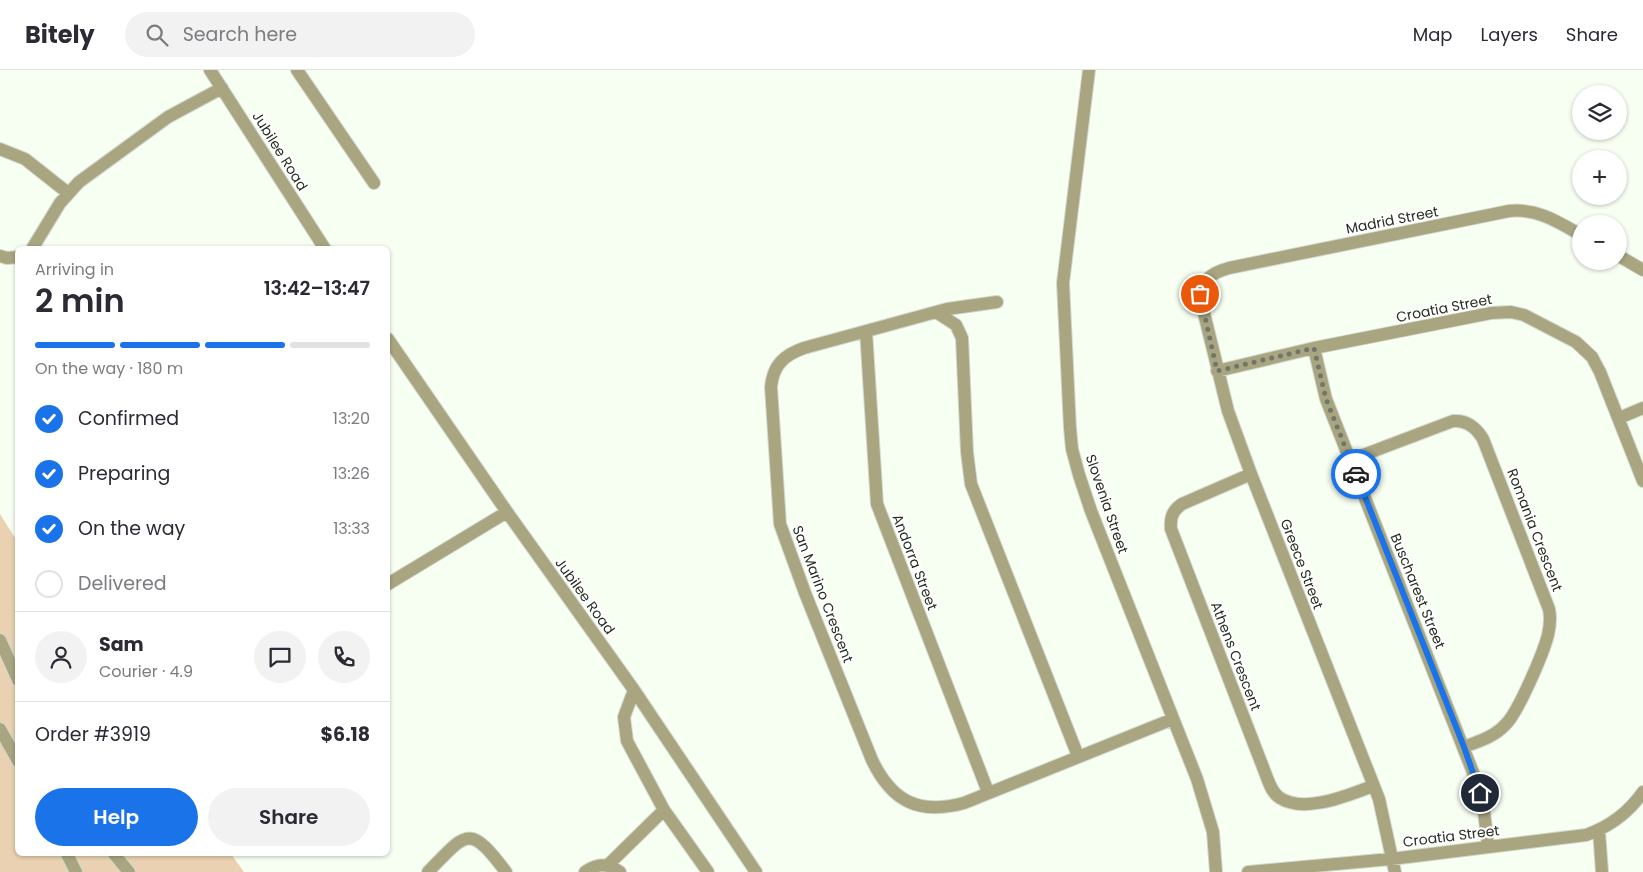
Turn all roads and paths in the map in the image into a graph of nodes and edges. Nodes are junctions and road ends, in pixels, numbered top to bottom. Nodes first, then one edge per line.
1 (210, 70) edge
2 (297, 70) edge
3 (1089, 70) edge
4 (222, 88) junction
5 (0, 149) edge
6 (374, 183) dead end
7 (68, 193) junction
8 (1572, 230) edge
9 (34, 246) edge
10 (323, 246) edge
11 (0, 256) edge
12 (15, 257) edge
13 (1627, 261) edge
14 (1643, 270) edge
15 (1207, 278) joint
16 (997, 302) dead end
17 (936, 312) junction
18 (866, 331) junction
19 (390, 342) edge
20 (1314, 348) junction
21 (1217, 371) junction
22 (1643, 408) edge
23 (1618, 418) junction
24 (1350, 460) junction
25 (1251, 474) junction
26 (1643, 481) edge
27 (507, 512) junction
28 (390, 583) edge
29 (0, 640) edge
30 (15, 673) edge
31 (634, 690) junction
32 (1173, 718) junction
33 (0, 729) edge
34 (1464, 747) junction
35 (15, 756) edge
36 (1078, 756) junction
37 (1373, 786) junction
38 (988, 792) junction
39 (1643, 792) edge
40 (664, 810) junction
41 (1599, 831) junction
42 (1488, 846) junction
43 (67, 856) edge
44 (116, 856) edge
45 (1391, 859) junction
46 (608, 865) junction
47 (76, 872) edge
48 (128, 872) edge
49 (428, 872) edge
50 (506, 872) edge
51 (585, 872) edge
52 (620, 872) edge
53 (708, 872) edge
54 (756, 872) edge
55 (1216, 872) edge
56 (1248, 872) edge
57 (1395, 872) edge
58 (1602, 872) edge

1 - 4 street, Jubilee Road
2 - 6 street
3 - 32 street, Slovenia Street
4 - 7 street
4 - 10 street, Jubilee Road
5 - 7 street
7 - 9 street
8 - 15 street, Madrid Street
11 - 12 street
13 - 14 street
15 - 21 street, Greece Street
16 - 17 street, San Marino Crescent
17 - 18 street, San Marino Crescent
17 - 36 street
18 - 38 street, Andorra Street
18 - 38 street, San Marino Crescent
19 - 27 street, Jubilee Road
20 - 21 street, Croatia Street
20 - 23 street, Croatia Street
20 - 24 street, Buscharest Street
21 - 25 street, Greece Street
22 - 23 street
23 - 26 street, Croatia Street
24 - 34 street, Buscharest Street
24 - 34 street, Romania Crescent
25 - 37 street, Greece Street
25 - 37 street, Athens Crescent
27 - 28 street
27 - 31 street, Jubilee Road
29 - 30 street
31 - 40 street
31 - 54 street, Jubilee Road
32 - 36 street, San Marino Crescent
32 - 55 street, Slovenia Street
33 - 35 street
34 - 42 street, Buscharest Street
36 - 38 street, San Marino Crescent
37 - 45 street, Greece Street
39 - 41 street, Croatia Street
40 - 46 street
40 - 53 street
41 - 42 street, Croatia Street
41 - 58 street
42 - 45 street, Croatia Street
43 - 47 street
44 - 48 street
45 - 56 street, Croatia Street
45 - 57 street, Greece Street
46 - 51 street
46 - 52 street
49 - 50 street

